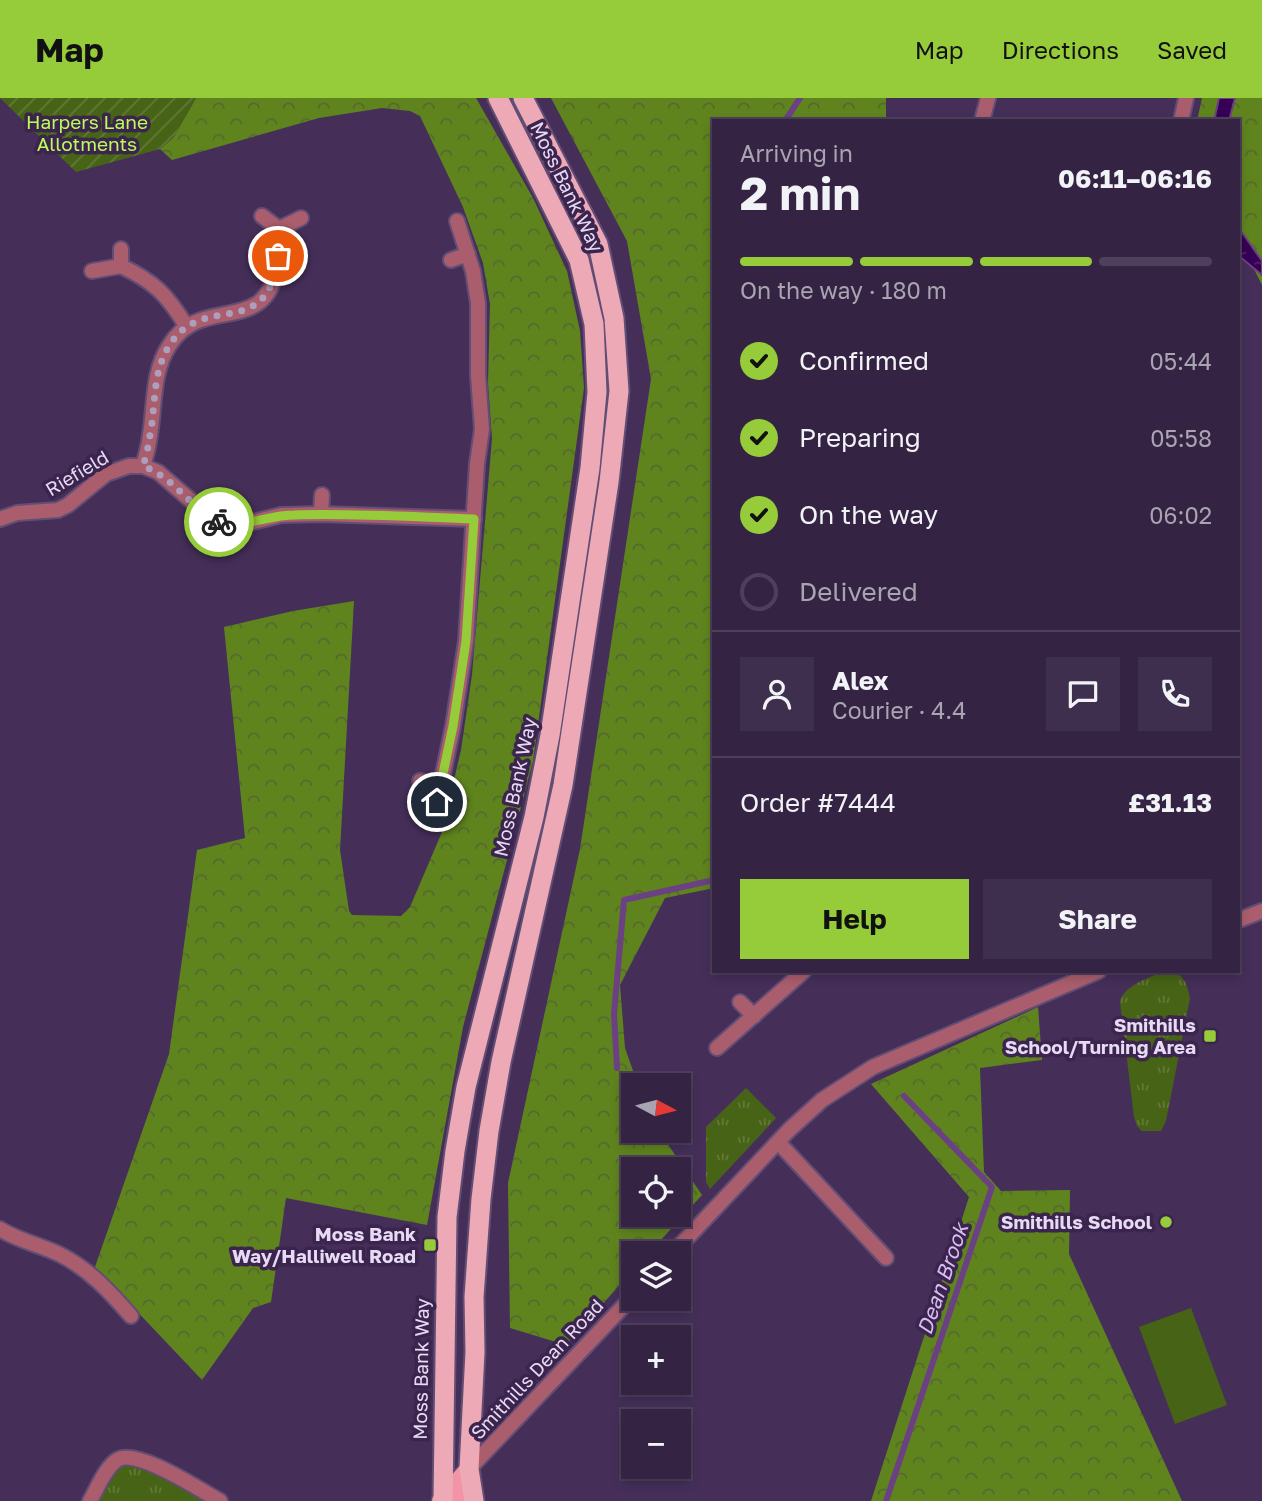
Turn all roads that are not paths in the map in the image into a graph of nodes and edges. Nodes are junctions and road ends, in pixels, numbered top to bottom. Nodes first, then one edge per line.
1 (498, 98) edge
2 (523, 98) edge
3 (988, 98) edge
4 (1186, 98) edge
5 (983, 119) edge
6 (1181, 119) edge
7 (262, 216) dead end
8 (301, 218) dead end
9 (457, 221) dead end
10 (279, 229) junction
11 (121, 249) dead end
12 (468, 254) junction
13 (451, 260) dead end
14 (121, 266) junction
15 (92, 271) dead end
16 (187, 327) junction
17 (143, 466) junction
18 (322, 495) dead end
19 (321, 514) junction
20 (0, 519) edge
21 (474, 519) junction
22 (420, 781) dead end
23 (441, 786) junction
24 (434, 817) dead end
25 (1262, 911) edge
26 (1240, 920) edge
27 (802, 973) edge
28 (1094, 973) edge
29 (740, 1002) dead end
30 (754, 1016) junction
31 (717, 1048) dead end
32 (778, 1142) junction
33 (0, 1229) edge
34 (684, 1241) edge
35 (886, 1258) dead end
36 (621, 1309) edge
37 (131, 1316) dead end
38 (469, 1469) junction
39 (90, 1501) edge
40 (220, 1501) edge
41 (447, 1501) edge
42 (474, 1501) edge

1 - 41 highway, Moss Bank Way
2 - 38 highway, Moss Bank Way
3 - 5 street
4 - 6 street
7 - 10 street
8 - 10 street
9 - 12 street
10 - 16 street
11 - 14 street
12 - 13 street
12 - 21 street
14 - 15 street
14 - 16 street
16 - 17 street
17 - 19 street
17 - 20 street, Riefield
18 - 19 street
19 - 21 street
21 - 23 street
22 - 23 street
23 - 24 street
25 - 26 street
27 - 30 street
28 - 32 street
29 - 30 street
30 - 31 street
32 - 34 street
32 - 35 street
33 - 37 street
36 - 38 street, Smithills Dean Road
38 - 41 main road
38 - 42 highway, Moss Bank Way
39 - 40 street

